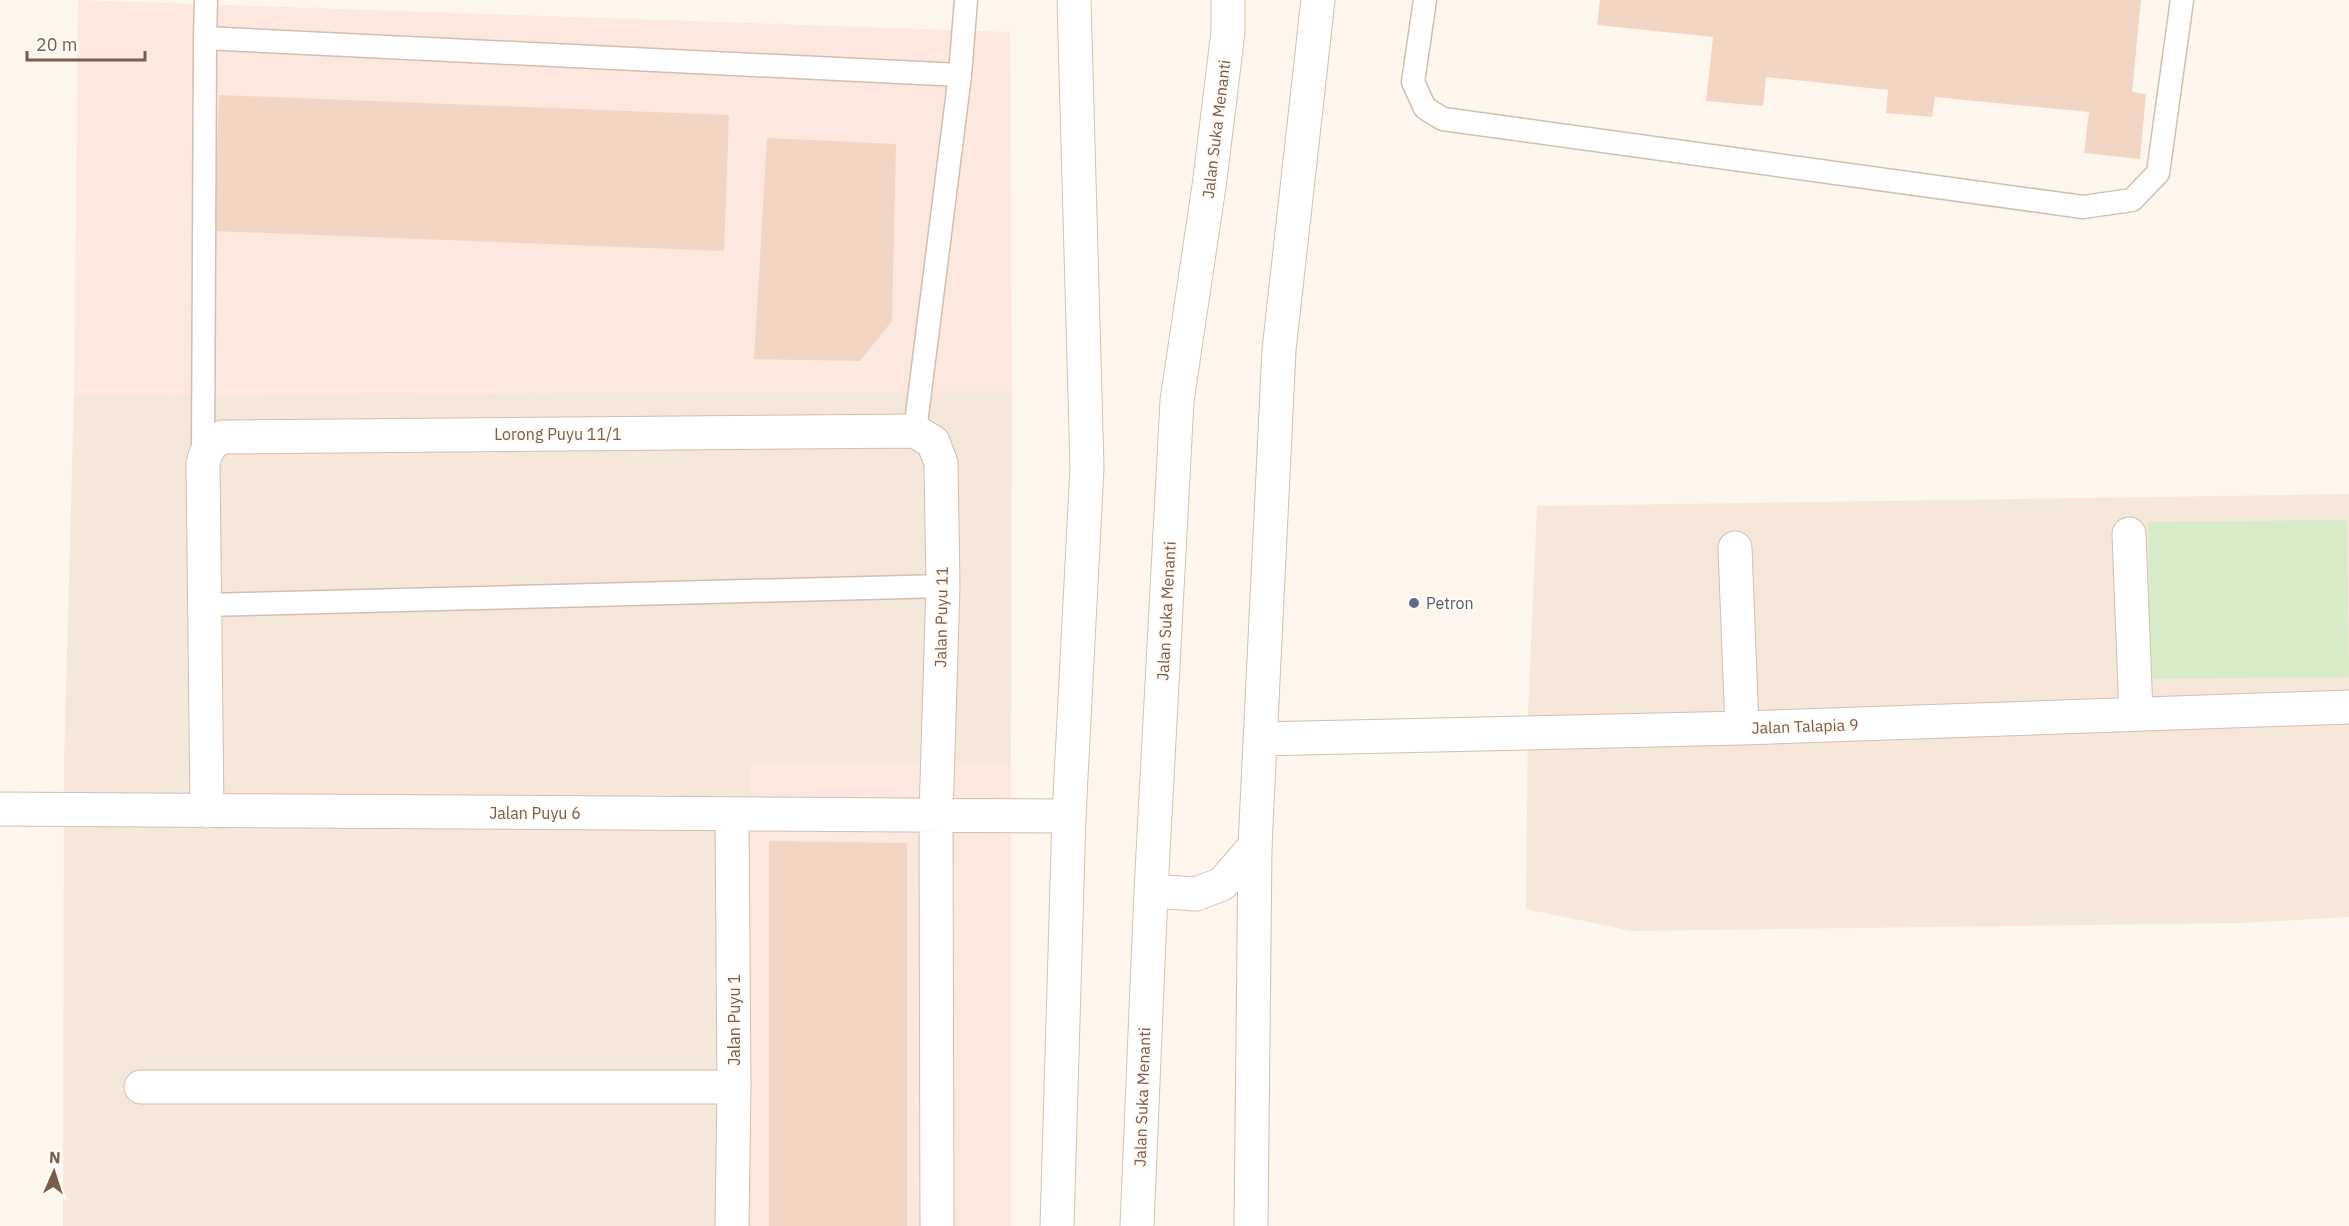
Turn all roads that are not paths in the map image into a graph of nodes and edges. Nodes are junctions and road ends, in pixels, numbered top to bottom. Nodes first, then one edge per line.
1 (206, 0) edge
2 (966, 0) edge
3 (1069, 0) edge
4 (1228, 0) edge
5 (1318, 0) edge
6 (1425, 0) edge
7 (2182, 0) edge
8 (205, 38) junction
9 (960, 75) junction
10 (915, 431) junction
11 (205, 457) junction
12 (2129, 534) dead end
13 (1735, 548) dead end
14 (943, 586) junction
15 (206, 604) junction
16 (2349, 707) edge
17 (2136, 714) junction
18 (1742, 728) junction
19 (1260, 740) junction
20 (0, 809) edge
21 (207, 811) junction
22 (732, 814) junction
23 (936, 815) junction
24 (1069, 816) junction
25 (1255, 846) junction
26 (1151, 891) junction
27 (141, 1087) dead end
28 (734, 1087) junction
29 (732, 1226) edge
30 (938, 1226) edge
31 (1057, 1226) edge
32 (1137, 1226) edge
33 (1251, 1226) edge

1 - 8 lane
2 - 9 lane
3 - 24 street
4 - 26 street, Jalan Suka Menanti
5 - 19 street
6 - 7 lane
8 - 9 lane
8 - 11 lane
9 - 10 lane
10 - 11 street, Lorong Puyu 11/1
10 - 14 street, Jalan Puyu 11
11 - 15 street
12 - 17 street
13 - 18 street
14 - 15 lane
14 - 23 street, Jalan Puyu 11
15 - 21 street
16 - 17 street, Jalan Talapia 9
17 - 18 street, Jalan Talapia 9
18 - 19 street, Jalan Talapia 9
19 - 25 street
20 - 21 street, Jalan Puyu 6
21 - 22 street, Jalan Puyu 6
22 - 23 street, Jalan Puyu 6
22 - 28 street, Jalan Puyu 1
23 - 24 street, Jalan Puyu 6
23 - 30 street, Jalan Puyu 11
24 - 31 street
25 - 26 street
25 - 33 street
26 - 32 street, Jalan Suka Menanti
27 - 28 street
28 - 29 street, Jalan Puyu 1

